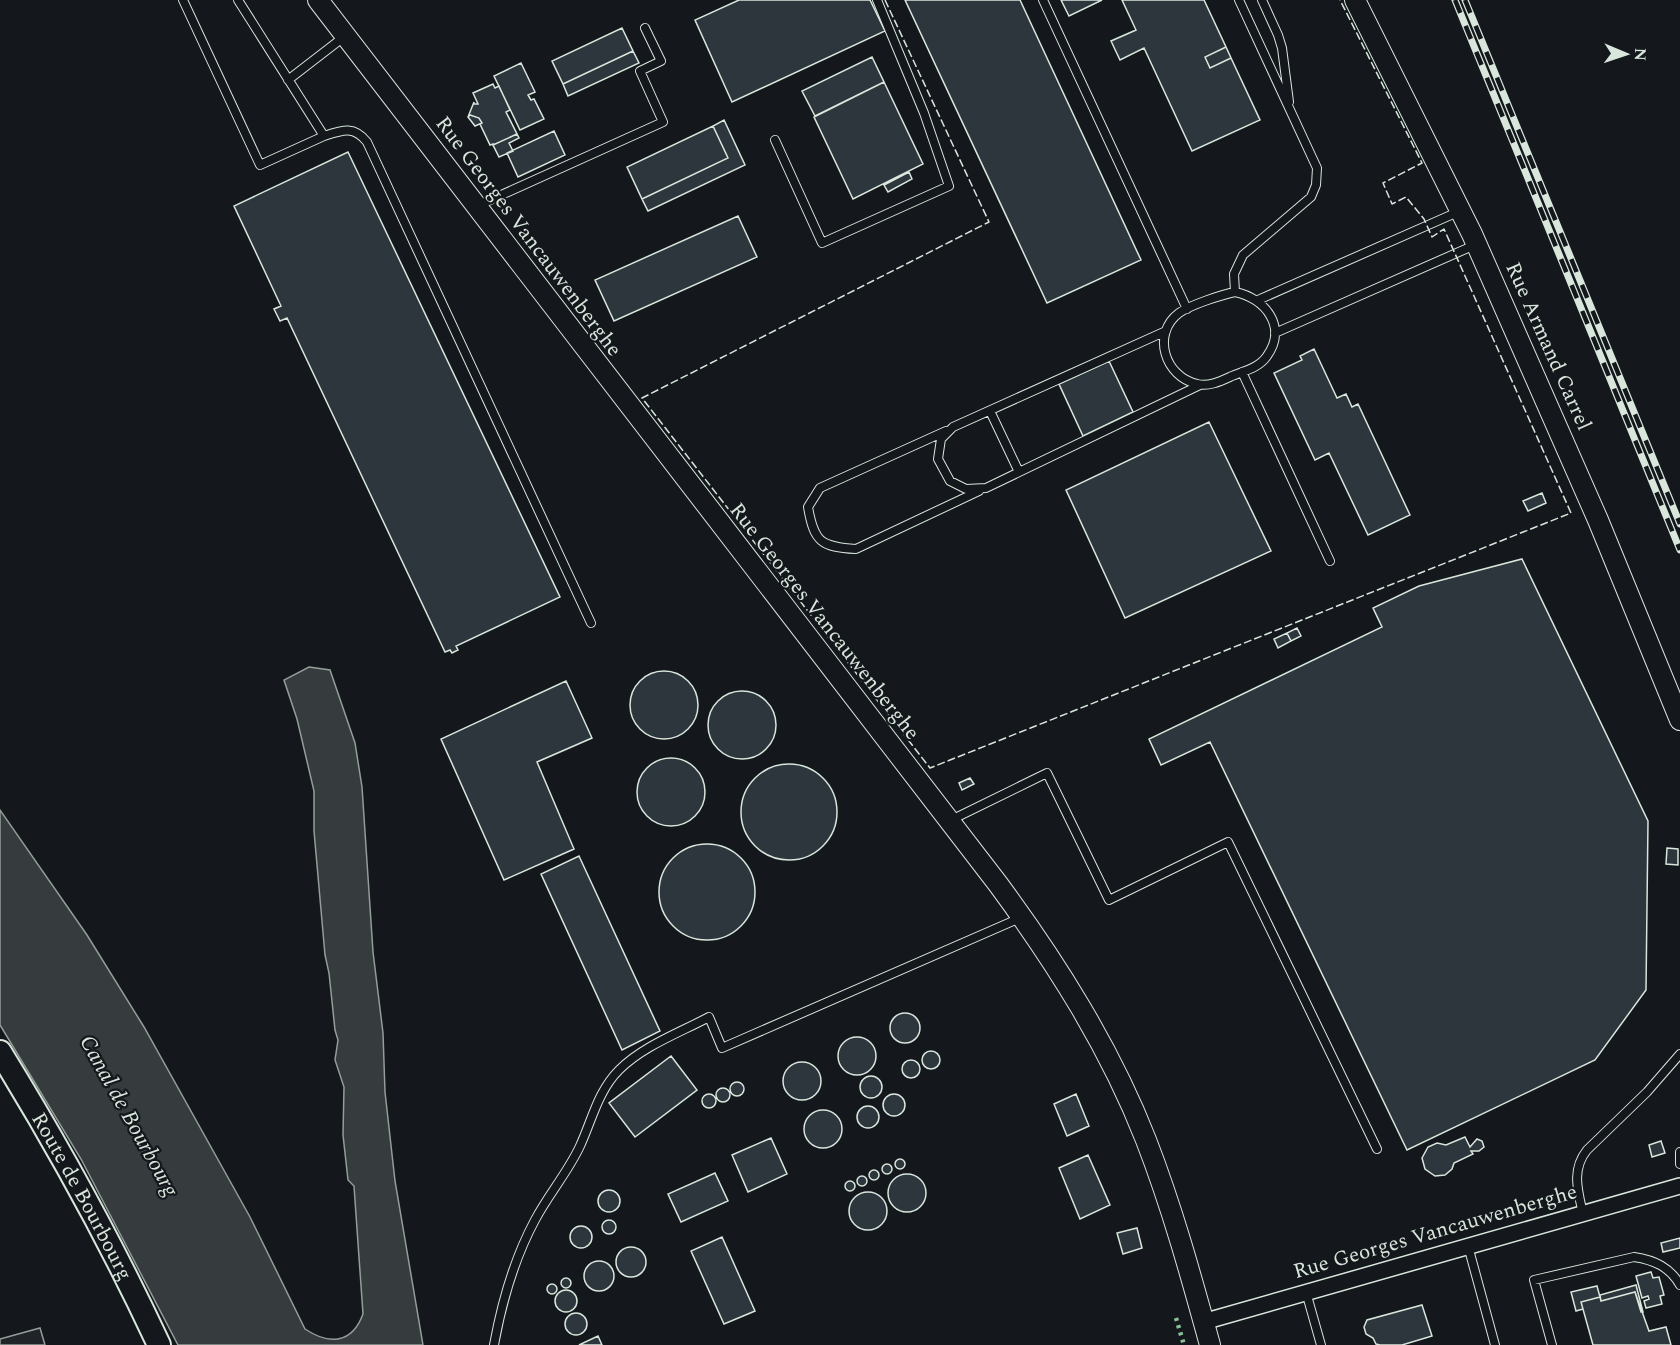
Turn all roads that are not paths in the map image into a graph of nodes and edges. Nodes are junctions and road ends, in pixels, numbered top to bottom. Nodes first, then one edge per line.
1 (183, 0) edge
2 (238, 0) edge
3 (318, 0) edge
4 (877, 0) edge
5 (1043, 0) edge
6 (1239, 0) edge
7 (1262, 0) edge
8 (1355, 0) edge
9 (645, 28) dead end
10 (345, 36) junction
11 (288, 80) junction
12 (1290, 110) junction
13 (324, 136) junction
14 (775, 140) dead end
15 (476, 206) junction
16 (1461, 210) junction
17 (1477, 244) junction
18 (1235, 292) junction
19 (1258, 300) junction
20 (1187, 309) junction
21 (1166, 331) junction
22 (1275, 333) junction
23 (1242, 372) junction
24 (1200, 385) junction
25 (990, 411) junction
26 (953, 427) junction
27 (1019, 472) junction
28 (986, 488) junction
29 (1330, 561) dead end
30 (591, 623) dead end
31 (1680, 720) edge
32 (948, 822) junction
33 (1022, 918) junction
34 (0, 1052) edge
35 (1680, 1054) edge
36 (1377, 1149) dead end
37 (1680, 1152) edge
38 (1680, 1164) edge
39 (1680, 1186) edge
40 (1583, 1214) junction
41 (1468, 1246) junction
42 (1680, 1285) edge
43 (1306, 1292) junction
44 (1203, 1322) junction
45 (159, 1345) edge
46 (494, 1345) edge
47 (1210, 1345) edge
48 (1321, 1345) edge
49 (1495, 1345) edge
50 (1552, 1345) edge

1 - 13 lane
2 - 11 lane
3 - 10 street, Rue Georges Vancauwenberghe
4 - 14 lane
5 - 20 lane
6 - 12 lane
7 - 12 lane
8 - 16 street, Rue Armand Carrel
9 - 15 lane
10 - 11 lane
10 - 15 street, Rue Georges Vancauwenberghe
11 - 13 lane
12 - 18 lane
13 - 30 lane
15 - 32 street, Rue Georges Vancauwenberghe
16 - 17 street, Rue Armand Carrel
16 - 19 lane
17 - 22 lane
17 - 31 street, Rue Armand Carrel
18 - 19 lane
18 - 20 lane
19 - 22 lane
20 - 21 lane
21 - 24 lane
21 - 25 lane
22 - 23 lane
23 - 24 lane
23 - 29 lane
24 - 27 lane
25 - 26 lane
25 - 27 lane
26 - 28 lane
26 - 28 lane
27 - 28 lane
32 - 33 street, Rue Georges Vancauwenberghe
32 - 36 lane
33 - 44 street, Rue Georges Vancauwenberghe
33 - 46 lane
34 - 45 main road, Route de Bourbourg
35 - 40 lane
37 - 38 lane
39 - 40 street, Rue Georges Vancauwenberghe
40 - 41 street, Rue Georges Vancauwenberghe
41 - 43 street, Rue Georges Vancauwenberghe
41 - 49 lane
42 - 50 lane
43 - 44 street, Rue Georges Vancauwenberghe
43 - 48 lane
44 - 47 street, Rue Georges Vancauwenberghe

